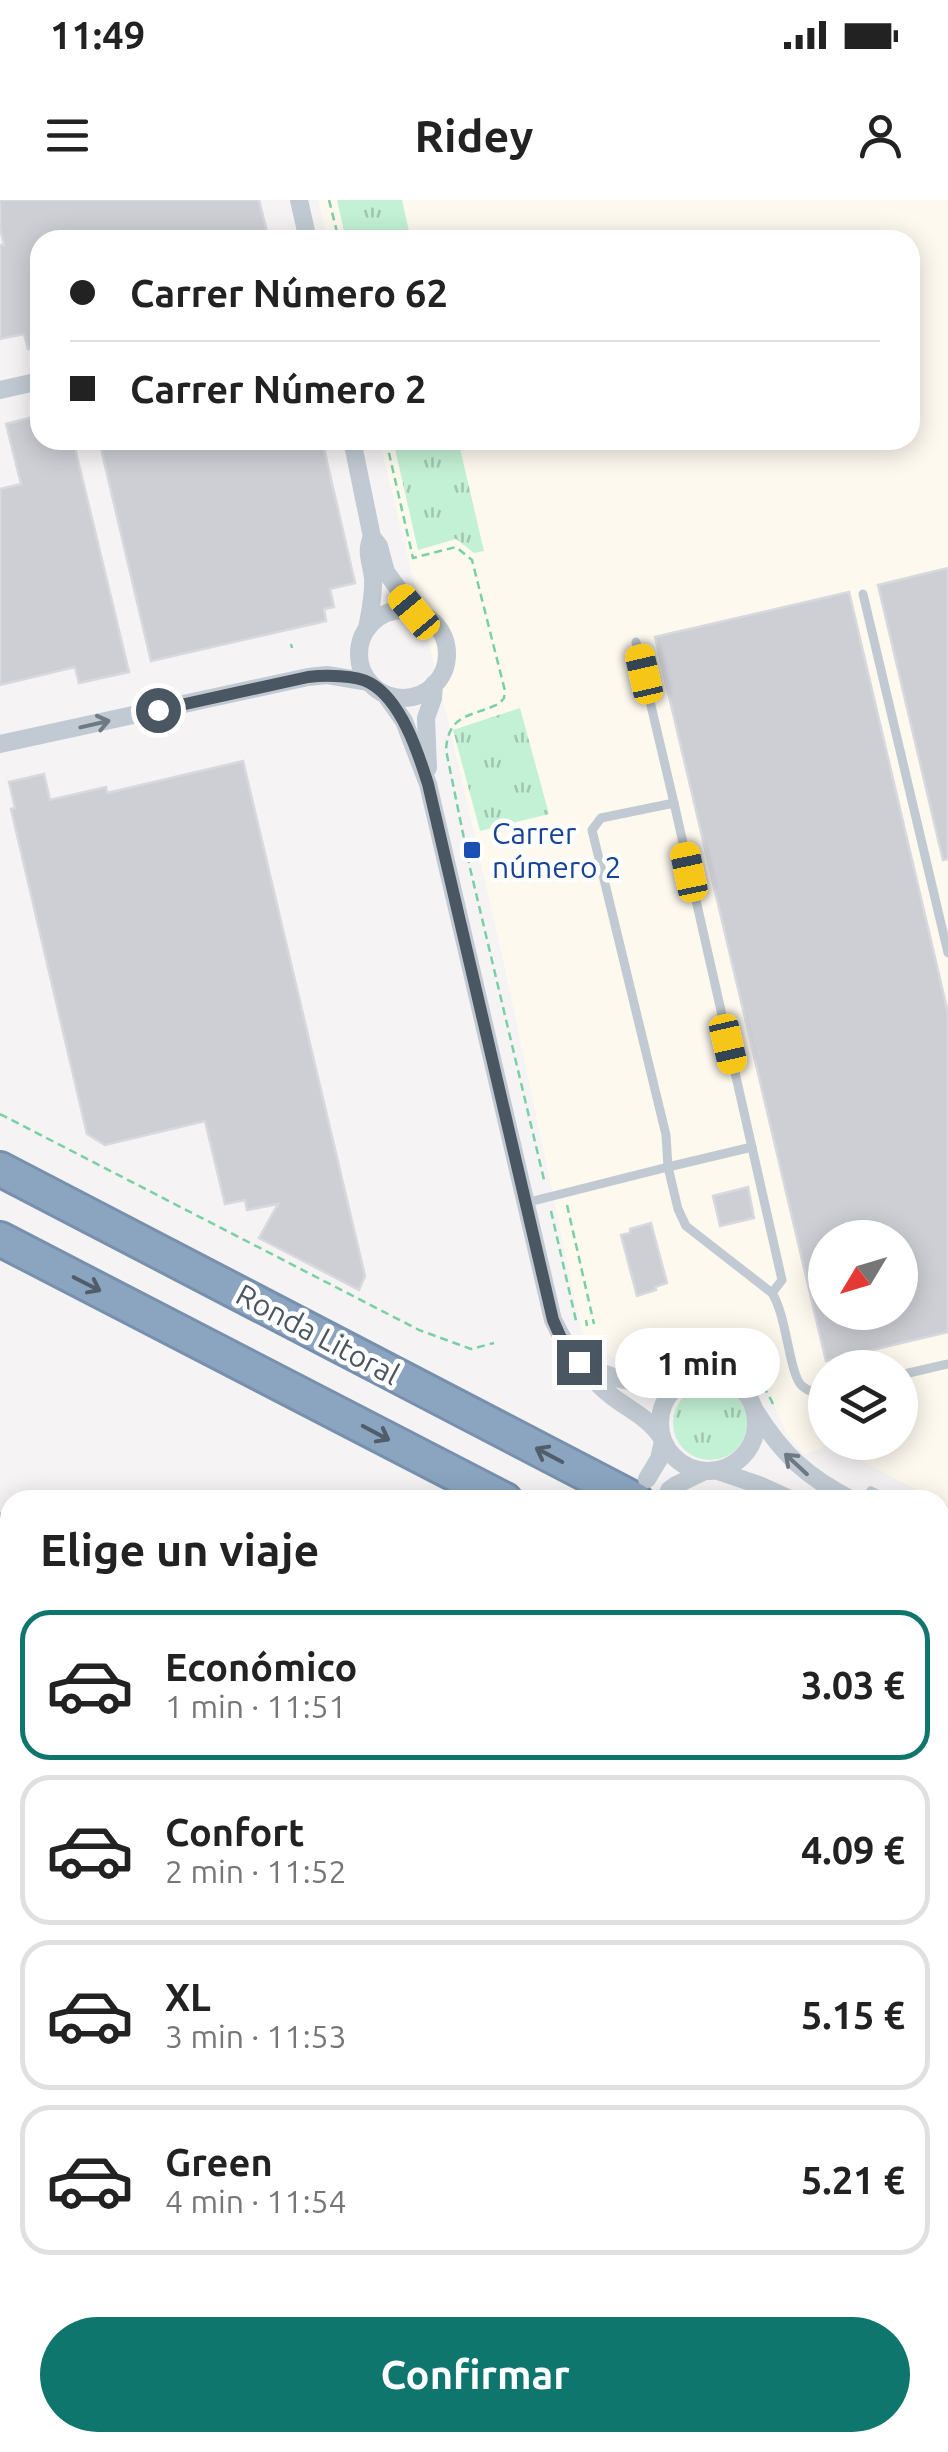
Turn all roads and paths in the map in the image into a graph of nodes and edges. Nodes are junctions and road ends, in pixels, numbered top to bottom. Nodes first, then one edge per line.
1 (299, 200) edge
2 (330, 200) edge
3 (306, 230) edge
4 (337, 230) edge
5 (30, 383) edge
6 (0, 390) edge
7 (354, 450) edge
8 (388, 450) edge
9 (372, 537) junction
10 (864, 594) dead end
11 (414, 612) junction
12 (366, 629) junction
13 (636, 642) dead end
14 (369, 682) junction
15 (434, 684) junction
16 (385, 694) junction
17 (0, 744) edge
18 (428, 784) junction
19 (674, 803) junction
20 (948, 953) edge
21 (0, 1114) edge
22 (752, 1146) junction
23 (668, 1167) junction
24 (0, 1169) edge
25 (544, 1181) dead end
26 (564, 1192) junction
27 (526, 1203) junction
28 (0, 1240) edge
29 (772, 1293) junction
30 (594, 1324) dead end
31 (494, 1342) dead end
32 (579, 1362) junction
33 (948, 1364) edge
34 (918, 1372) edge
35 (685, 1380) junction
36 (808, 1389) edge
37 (756, 1411) junction
38 (663, 1440) junction
39 (712, 1471) junction
40 (642, 1489) edge
41 (486, 1490) edge
42 (669, 1490) dead end
43 (771, 1490) edge
44 (833, 1490) edge

1 - 3 street
2 - 4 path
5 - 6 street
7 - 9 street
8 - 25 path
9 - 11 street
9 - 12 street
10 - 20 lane
11 - 12 street
11 - 15 street
12 - 14 street
13 - 19 lane
14 - 16 street
17 -> 14 street
15 - 16 street
15 - 18 street
16 - 18 street
18 - 27 street
19 - 22 lane
19 - 23 lane
21 - 31 path
22 - 23 lane
22 - 29 lane
23 - 26 lane
23 - 29 lane
40 -> 24 highway, Ronda Litoral
26 - 27 lane
26 - 30 path
27 - 32 street
28 -> 41 highway, Ronda Litoral
29 - 36 lane
32 - 35 street
32 - 38 street
33 - 34 lane
35 - 37 street
35 - 38 street
37 - 39 street
44 -> 37 street
38 - 39 street
38 - 40 street
39 - 42 street
39 - 43 street

